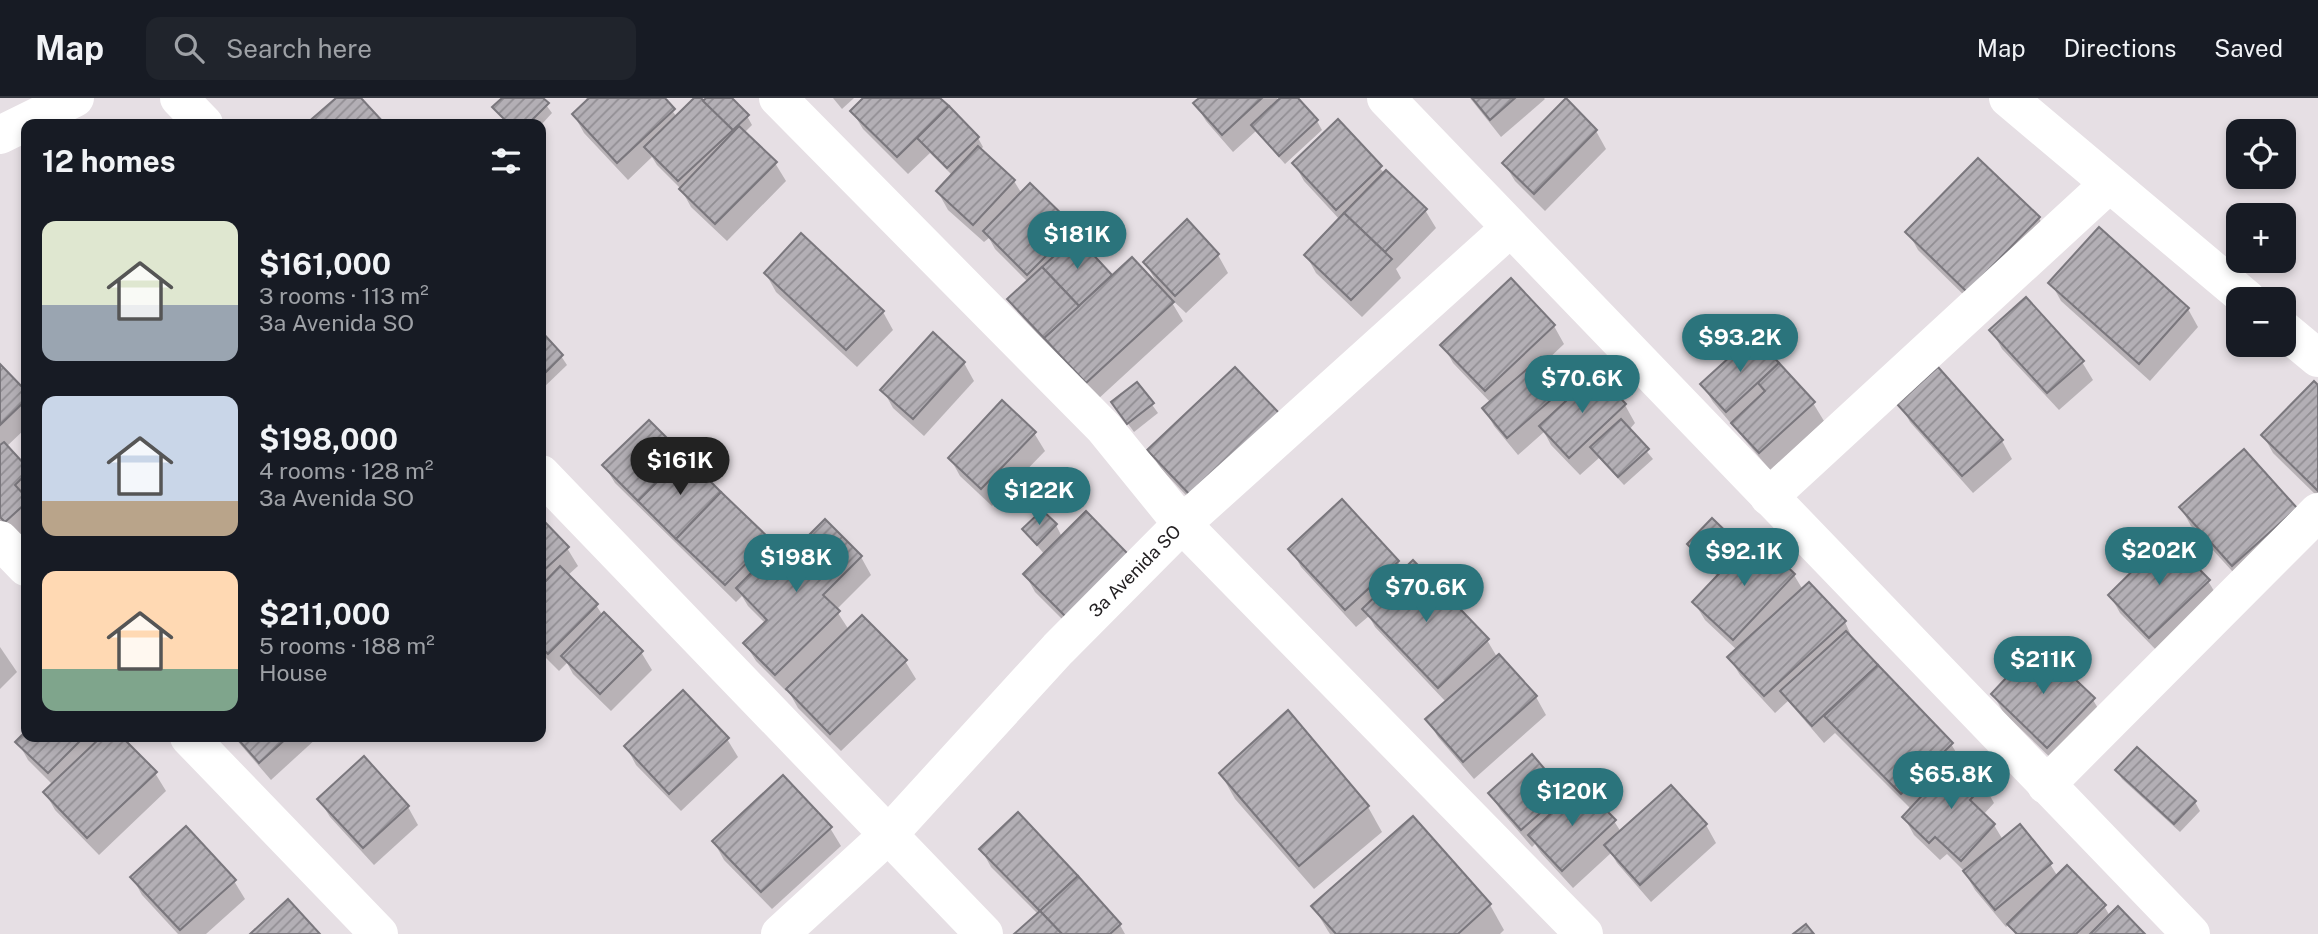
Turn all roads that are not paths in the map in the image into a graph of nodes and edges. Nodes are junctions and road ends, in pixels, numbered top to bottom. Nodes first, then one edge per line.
1 (75, 98) edge
2 (179, 98) edge
3 (778, 98) edge
4 (1386, 98) edge
5 (2008, 98) edge
6 (32, 119) edge
7 (199, 119) edge
8 (21, 125) edge
9 (0, 135) edge
10 (2109, 184) junction
11 (1510, 229) junction
12 (2233, 287) edge
13 (2296, 340) edge
14 (2318, 359) edge
15 (546, 479) edge
16 (1769, 497) junction
17 (2318, 512) edge
18 (1182, 524) junction
19 (0, 540) edge
20 (21, 562) edge
21 (194, 742) edge
22 (2046, 785) junction
23 (888, 835) junction
24 (379, 934) edge
25 (780, 934) edge
26 (984, 934) edge
27 (1584, 934) edge
28 (2190, 934) edge

1 - 6 street
2 - 7 street
3 - 18 street
4 - 11 street
5 - 10 street
8 - 9 street
10 - 12 street
10 - 16 street
11 - 16 street
11 - 18 street, 3a Avenida SO
13 - 14 street
15 - 23 street
16 - 22 street
17 - 22 street
18 - 23 street, 3a Avenida SO
18 - 27 street
19 - 20 street
21 - 24 street
22 - 28 street
23 - 25 street, 3a Avenida SO
23 - 26 street

